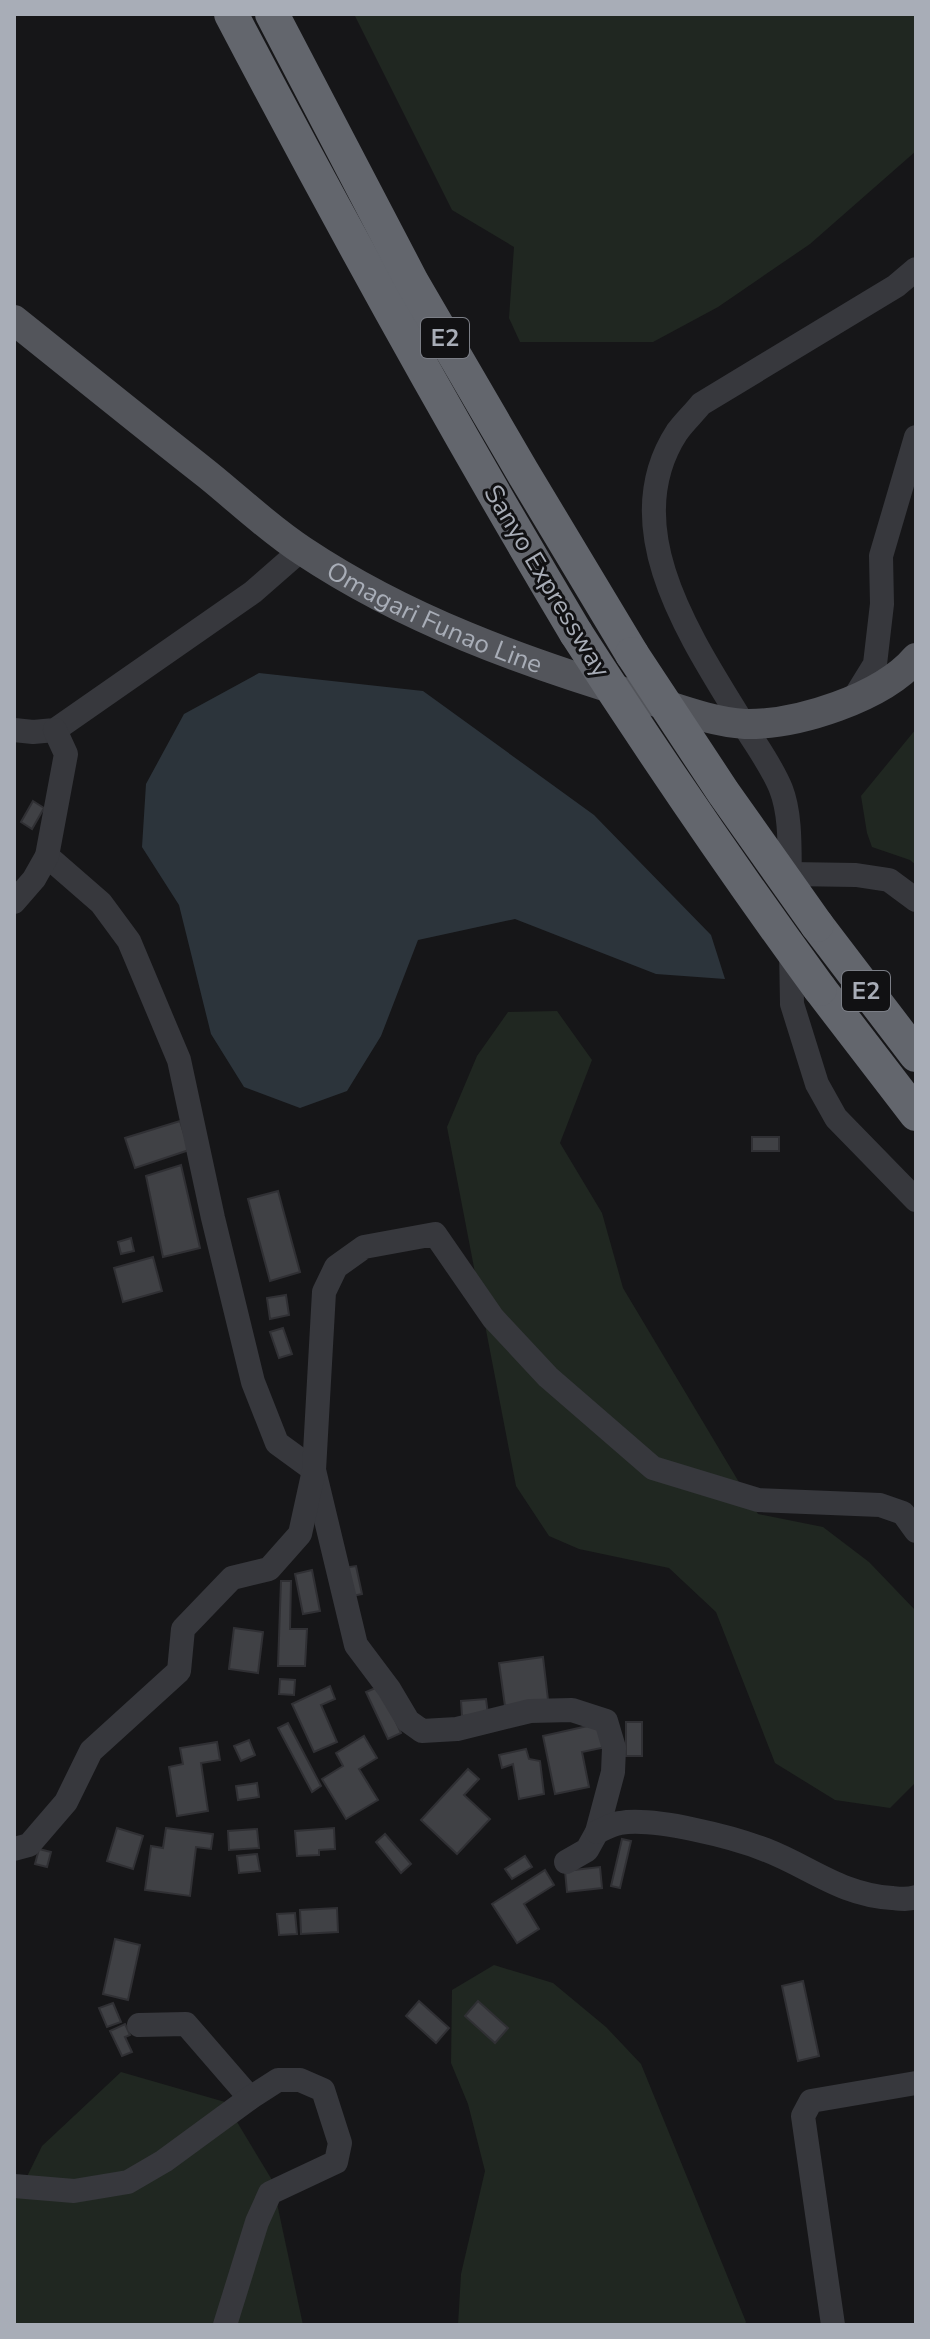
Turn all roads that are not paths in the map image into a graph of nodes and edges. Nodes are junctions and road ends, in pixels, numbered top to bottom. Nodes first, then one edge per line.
1 (231, 14) edge
2 (272, 14) edge
3 (916, 269) edge
4 (14, 320) edge
5 (916, 437) edge
6 (301, 550) junction
7 (916, 658) edge
8 (854, 698) junction
9 (743, 724) junction
10 (14, 730) edge
11 (55, 730) junction
12 (47, 856) junction
13 (790, 874) junction
14 (916, 900) edge
15 (14, 902) edge
16 (916, 1055) edge
17 (916, 1114) edge
18 (916, 1200) edge
19 (314, 1470) junction
20 (916, 1531) edge
21 (597, 1832) junction
22 (14, 1849) edge
23 (566, 1862) dead end
24 (916, 1897) edge
25 (139, 2025) dead end
26 (916, 2083) edge
27 (250, 2098) junction
28 (14, 2186) edge
29 (225, 2325) edge
30 (833, 2325) edge

1 - 17 highway, Sanyo Expressway / E2, bridge
2 - 16 highway, Sanyo Expressway / E2, bridge
3 - 9 street
4 - 6 main road, Omagari Funao Line
5 - 8 street
6 - 9 main road, Omagari Funao Line
6 - 11 street
7 - 8 main road, Omagari Funao Line
8 - 9 main road, Omagari Funao Line
9 - 13 street
10 - 11 street
11 - 12 street
12 - 15 street
12 - 19 street
13 - 14 street
13 - 18 street
19 - 20 street
19 - 21 street
19 - 22 street
21 - 23 street
21 - 24 street
25 - 27 street
26 - 30 street
27 - 28 street
27 - 29 street

